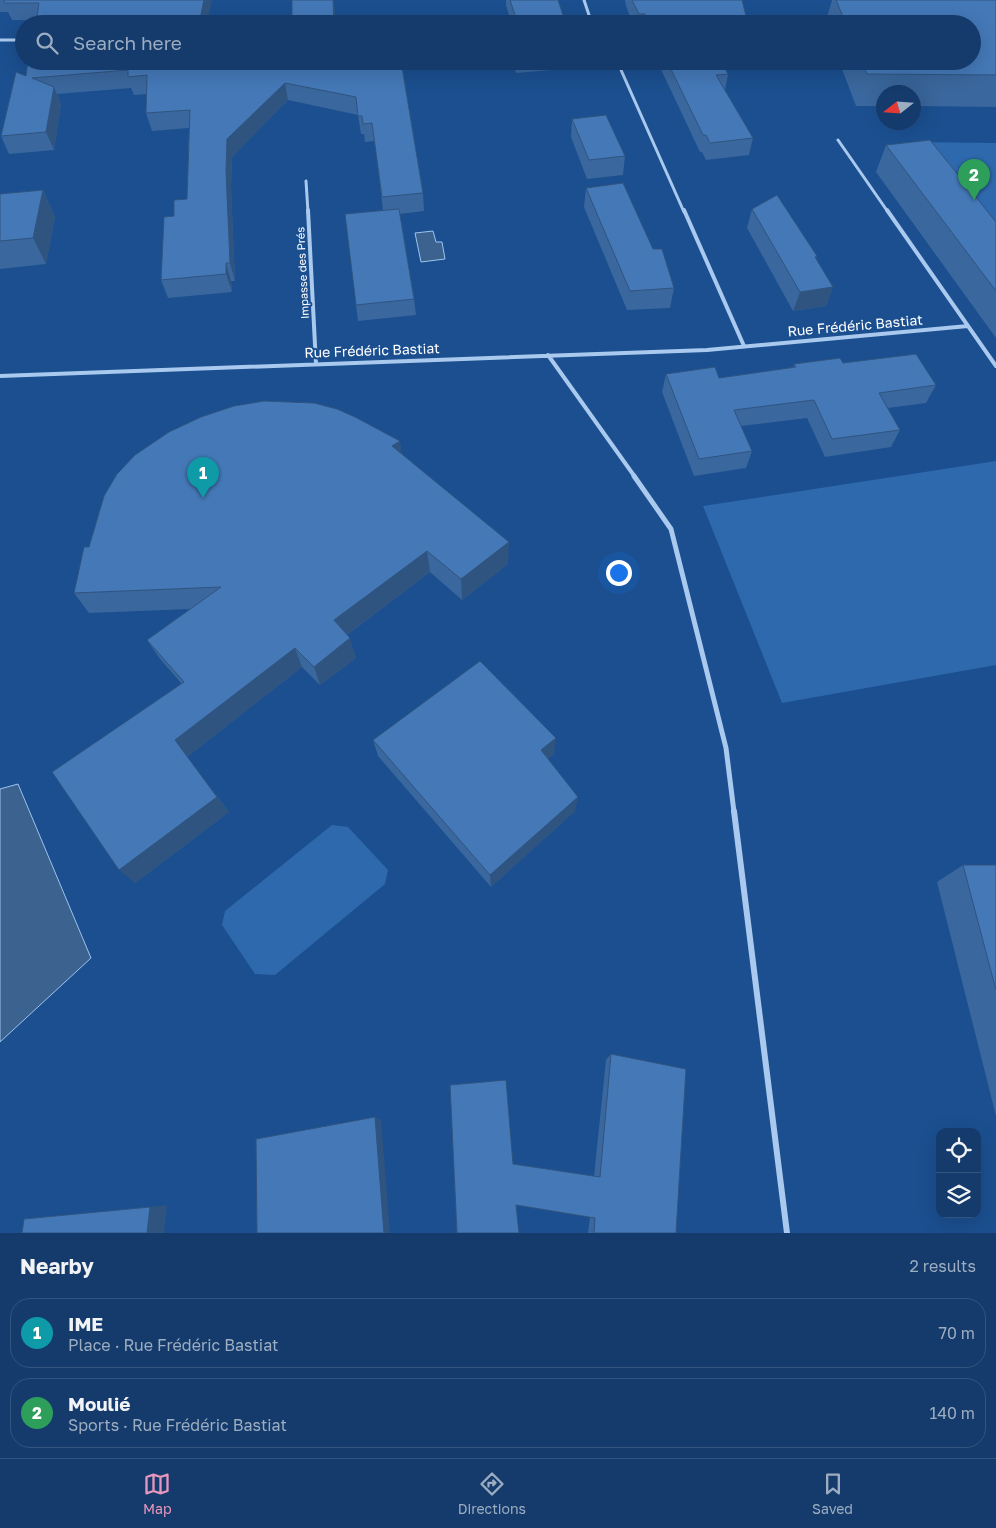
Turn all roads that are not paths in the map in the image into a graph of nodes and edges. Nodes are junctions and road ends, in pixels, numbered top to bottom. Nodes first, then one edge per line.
1 (584, 0) edge
2 (589, 15) edge
3 (0, 40) edge
4 (15, 40) edge
5 (621, 70) edge
6 (838, 140) dead end
7 (306, 181) dead end
8 (968, 326) junction
9 (744, 346) junction
10 (548, 355) junction
11 (316, 364) junction
12 (996, 366) edge
13 (0, 376) edge
14 (787, 1233) edge

1 - 2 street
3 - 4 street
5 - 9 street
6 - 8 street
7 - 11 street, Impasse des Prés
8 - 9 street, Rue Frédéric Bastiat
8 - 12 street
9 - 10 street, Rue Frédéric Bastiat
10 - 11 street, Rue Frédéric Bastiat
10 - 14 street
11 - 13 street, Rue Frédéric Bastiat

